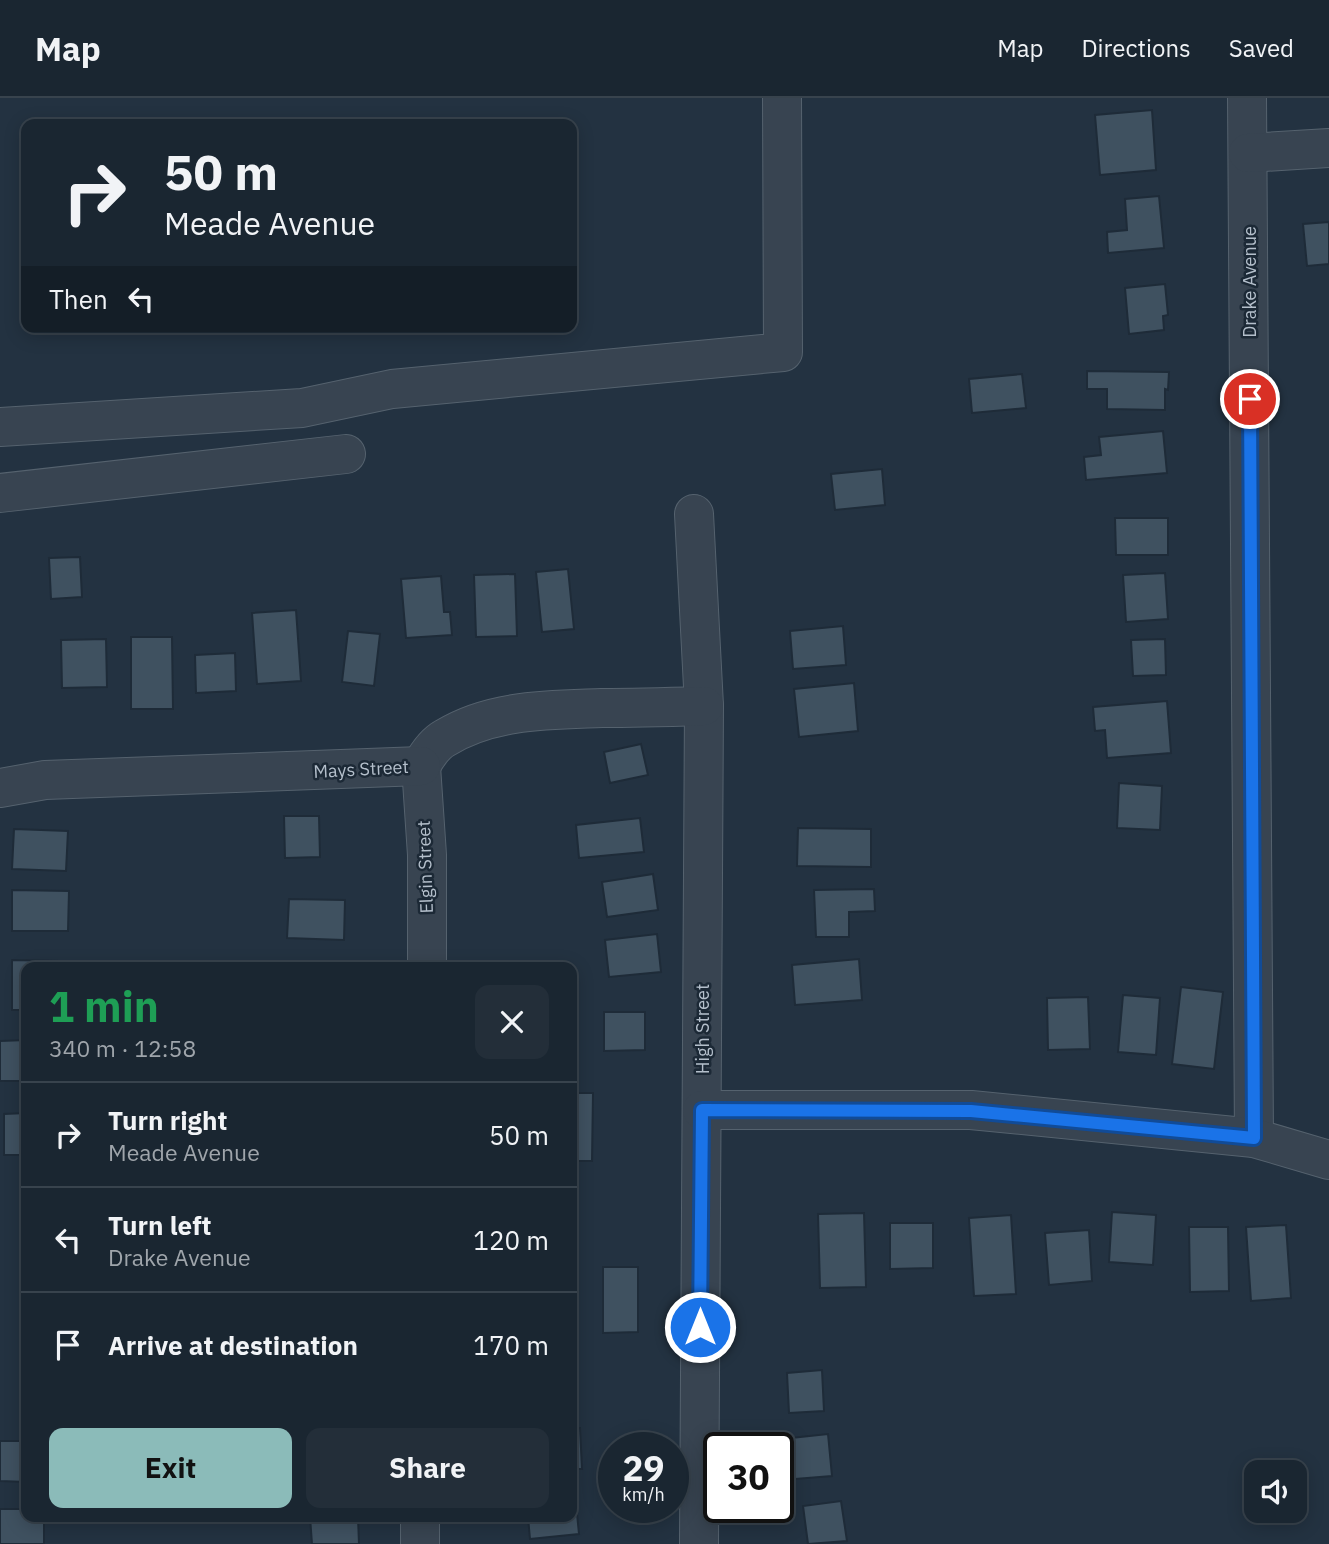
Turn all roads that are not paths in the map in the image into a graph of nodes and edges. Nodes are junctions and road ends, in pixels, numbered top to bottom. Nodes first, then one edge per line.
1 (782, 98) edge
2 (1247, 98) edge
3 (1329, 148) edge
4 (1248, 153) junction
5 (0, 427) edge
6 (346, 453) dead end
7 (0, 493) edge
8 (694, 514) dead end
9 (705, 706) junction
10 (421, 766) junction
11 (0, 789) edge
12 (427, 962) edge
13 (702, 1110) junction
14 (1254, 1138) junction
15 (1329, 1160) edge
16 (420, 1522) edge
17 (420, 1544) edge
18 (699, 1544) edge

1 - 5 street
2 - 4 street, Drake Avenue
3 - 4 street
4 - 14 street, Drake Avenue
6 - 7 street
8 - 9 street, High Street
9 - 10 street, Mays Street
9 - 13 street, High Street
10 - 11 street, Mays Street
10 - 12 street, Elgin Street
13 - 14 street
13 - 18 street, High Street
14 - 15 street
16 - 17 street

